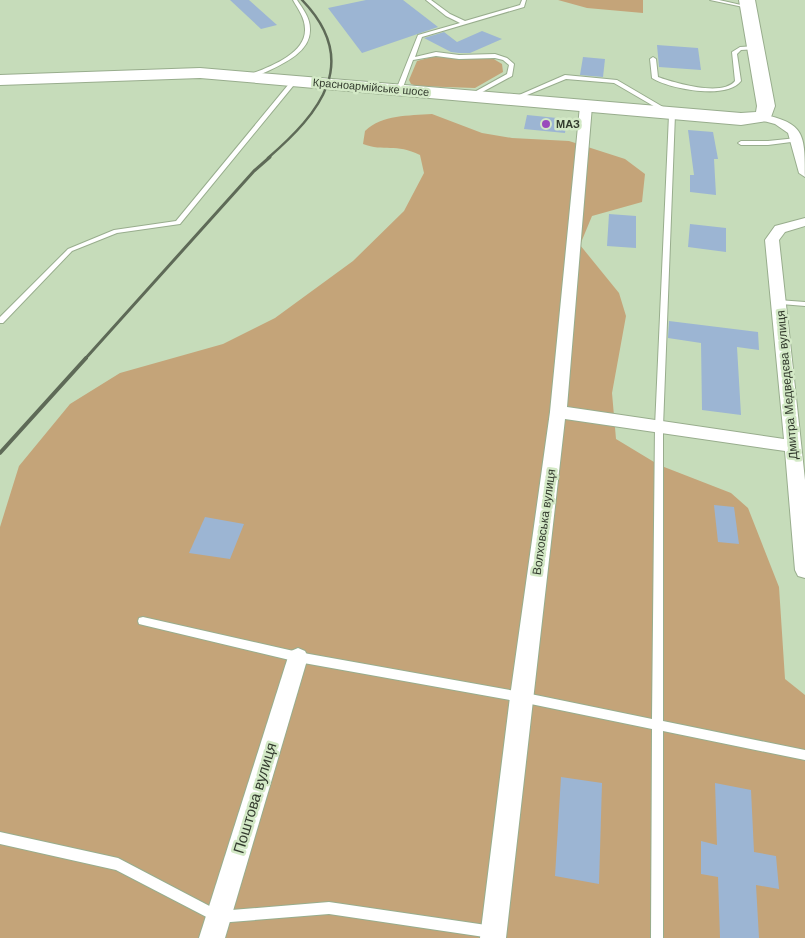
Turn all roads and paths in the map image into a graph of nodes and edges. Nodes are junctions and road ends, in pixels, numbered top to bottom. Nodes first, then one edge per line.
1 (295, 0) edge
2 (428, 0) edge
3 (524, 0) edge
4 (712, 0) edge
5 (748, 4) edge
6 (465, 23) junction
7 (756, 48) junction
8 (411, 59) junction
9 (653, 59) dead end
10 (248, 77) junction
11 (0, 80) edge
12 (295, 80) junction
13 (398, 90) junction
14 (470, 96) junction
15 (512, 100) junction
16 (586, 106) junction
17 (672, 114) junction
18 (761, 117) junction
19 (796, 140) junction
20 (741, 143) dead end
21 (803, 157) edge
22 (805, 173) edge
23 (805, 222) edge
24 (780, 302) junction
25 (805, 304) edge
26 (0, 321) edge
27 (558, 412) junction
28 (659, 427) junction
29 (798, 447) edge
30 (805, 570) edge
31 (143, 621) dead end
32 (298, 657) junction
33 (520, 697) junction
34 (658, 725) junction
35 (805, 755) edge
36 (0, 838) edge
37 (215, 927) edge
38 (493, 935) edge
39 (657, 938) edge

1 - 10 lane
2 - 6 lane
3 - 6 lane
4 - 5 lane
5 - 7 main road
6 - 8 lane
7 - 9 lane
7 - 18 main road
8 - 13 lane
8 - 14 lane
10 - 11 main road, Красноармійське шосе
10 - 12 main road, Красноармійське шосе
12 - 13 main road, Красноармійське шосе
12 - 26 lane
13 - 14 main road, Красноармійське шосе
14 - 15 main road, Красноармійське шосе
15 - 16 main road, Красноармійське шосе
15 - 17 lane
16 - 17 main road, Красноармійське шосе
16 - 27 street, Волховська вулиця
17 - 18 main road, Красноармійське шосе
17 - 28 lane
18 - 19 street
19 - 20 lane
19 - 21 street
21 - 22 street
23 - 24 street, Дмитра Медведєва вулиця
24 - 25 lane
24 - 29 street, Дмитра Медведєва вулиця
27 - 28 street
27 - 33 street, Волховська вулиця
28 - 29 street
28 - 34 lane
29 - 30 street, Дмитра Медведєва вулиця
31 - 32 lane
32 - 33 lane
32 - 37 street, Поштова вулиця
33 - 34 lane
33 - 38 street, Волховська вулиця
34 - 35 lane
34 - 39 lane
36 - 37 lane
37 - 38 lane

